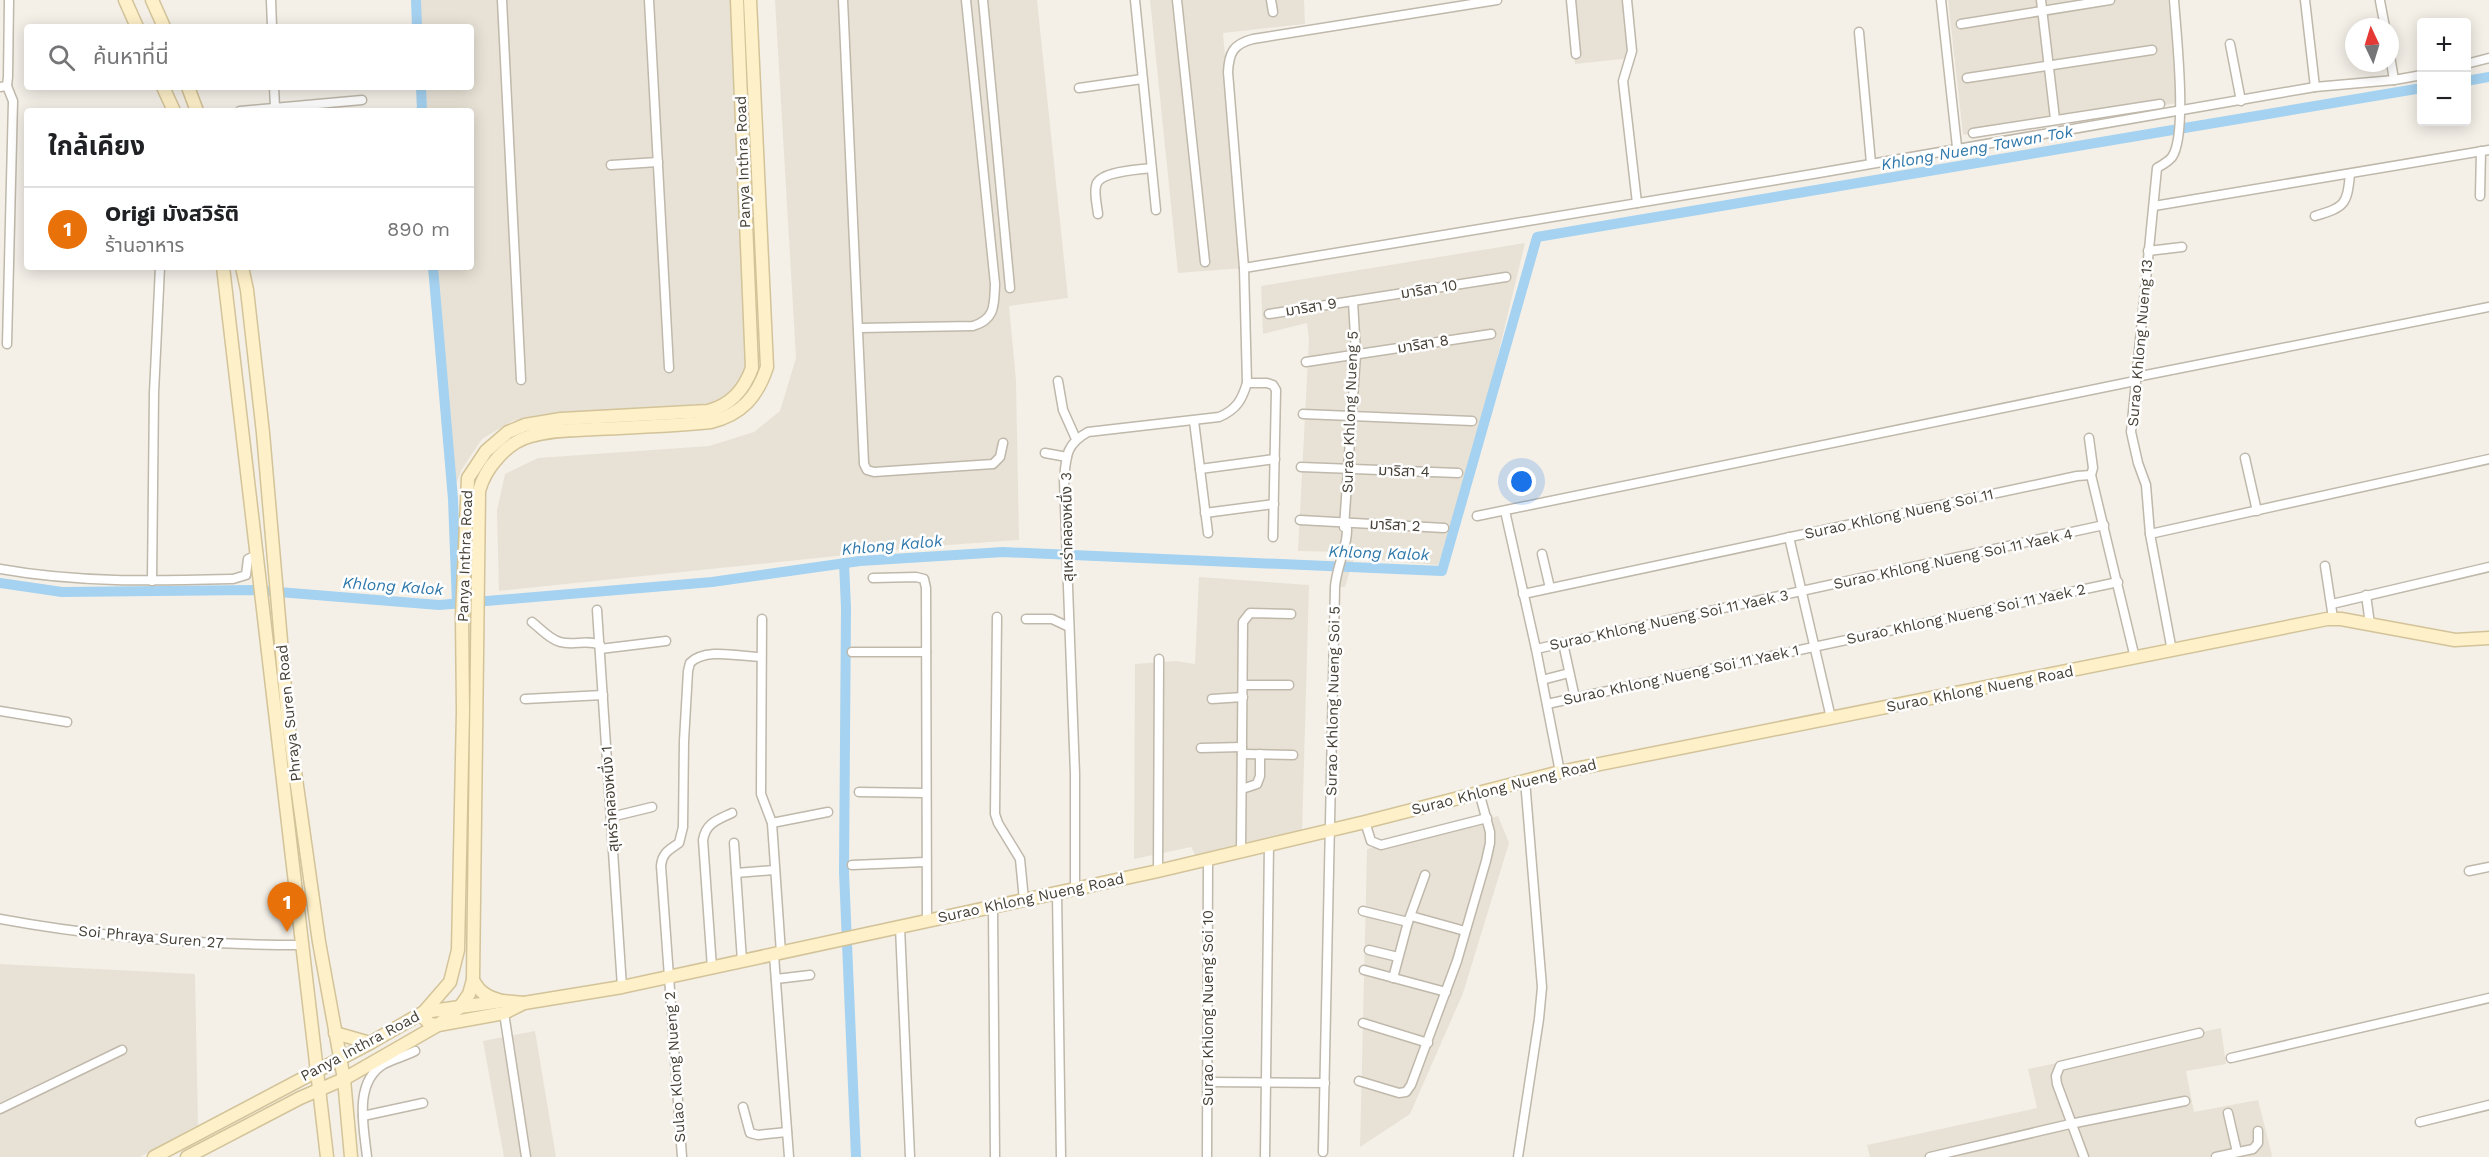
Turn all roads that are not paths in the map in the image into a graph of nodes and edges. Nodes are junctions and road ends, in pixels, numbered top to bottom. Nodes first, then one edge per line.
1 (9, 0) edge
2 (125, 0) edge
3 (152, 0) edge
4 (271, 0) edge
5 (502, 0) edge
6 (649, 0) edge
7 (737, 0) edge
8 (750, 0) edge
9 (843, 0) edge
10 (966, 0) edge
11 (983, 0) edge
12 (1135, 0) edge
13 (1177, 0) edge
14 (1271, 0) edge
15 (1497, 0) edge
16 (1570, 0) edge
17 (1627, 0) edge
18 (1941, 0) edge
19 (2041, 0) edge
20 (2110, 0) edge
21 (2174, 0) edge
22 (2305, 0) edge
23 (2380, 1) edge
24 (2042, 10) junction
25 (1273, 12) dead end
26 (2383, 18) edge
27 (136, 24) edge
28 (163, 24) edge
29 (272, 24) edge
30 (1962, 24) dead end
31 (1859, 32) dead end
32 (2230, 44) dead end
33 (2152, 50) dead end
34 (1576, 54) dead end
35 (2489, 58) edge
36 (2471, 63) edge
37 (2049, 65) junction
38 (2393, 72) edge
39 (2417, 76) edge
40 (1967, 78) dead end
41 (1142, 79) junction
42 (2394, 80) junction
43 (4, 87) edge
44 (2315, 87) junction
45 (1079, 88) dead end
46 (164, 90) edge
47 (189, 90) edge
48 (274, 90) edge
49 (362, 100) dead end
50 (2241, 101) junction
51 (2160, 104) dead end
52 (275, 107) junction
53 (173, 108) edge
54 (196, 108) edge
55 (266, 108) edge
56 (2179, 114) junction
57 (2055, 119) junction
58 (1972, 133) dead end
59 (1957, 147) junction
60 (2485, 151) edge
61 (657, 162) junction
62 (1871, 163) junction
63 (611, 165) dead end
64 (1151, 168) junction
65 (2350, 174) junction
66 (2480, 196) dead end
67 (1637, 203) junction
68 (2154, 206) junction
69 (1156, 210) dead end
70 (1098, 214) dead end
71 (2315, 216) dead end
72 (2182, 247) dead end
73 (2148, 251) junction
74 (1205, 262) dead end
75 (1244, 268) junction
76 (160, 270) edge
77 (223, 270) edge
78 (243, 270) edge
79 (1506, 277) dead end
80 (1010, 288) dead end
81 (1353, 301) junction
82 (2489, 307) edge
83 (1269, 314) dead end
84 (860, 328) junction
85 (1491, 334) dead end
86 (7, 344) dead end
87 (1356, 354) junction
88 (1306, 362) dead end
89 (669, 368) dead end
90 (2136, 379) junction
91 (521, 380) dead end
92 (1058, 381) dead end
93 (1247, 383) junction
94 (1303, 414) dead end
95 (1352, 416) junction
96 (1194, 421) junction
97 (1472, 422) dead end
98 (2089, 438) dead end
99 (1076, 439) junction
100 (1003, 443) dead end
101 (1045, 453) dead end
102 (1067, 457) junction
103 (2245, 458) dead end
104 (1275, 459) junction
105 (2489, 459) edge
106 (1301, 467) dead end
107 (1200, 469) junction
108 (1349, 469) junction
109 (1458, 473) dead end
110 (2091, 475) junction
111 (1274, 504) junction
112 (1505, 511) junction
113 (2257, 511) junction
114 (1205, 513) junction
115 (1477, 516) dead end
116 (1300, 520) dead end
117 (1346, 522) junction
118 (2104, 525) junction
119 (1444, 528) dead end
120 (1208, 533) dead end
121 (2150, 534) junction
122 (1273, 537) dead end
123 (1790, 537) junction
124 (1542, 554) dead end
125 (257, 555) junction
126 (2325, 566) dead end
127 (2489, 567) edge
128 (0, 569) edge
129 (1336, 572) joint
130 (873, 578) dead end
131 (152, 581) junction
132 (2118, 582) junction
133 (1550, 588) junction
134 (1802, 592) junction
135 (1523, 594) junction
136 (2366, 595) junction
137 (2332, 603) junction
138 (597, 610) dead end
139 (1291, 614) dead end
140 (997, 617) dead end
141 (2333, 618) junction
142 (762, 619) dead end
143 (1026, 619) dead end
144 (532, 622) dead end
145 (2370, 624) junction
146 (1070, 627) junction
147 (2489, 638) edge
148 (666, 640) dead end
149 (1563, 643) junction
150 (1815, 646) junction
151 (600, 647) junction
152 (1536, 649) junction
153 (2172, 651) junction
154 (852, 652) dead end
155 (926, 652) junction
156 (762, 657) junction
157 (2135, 658) junction
158 (1159, 659) dead end
159 (1569, 673) junction
160 (1542, 680) junction
161 (1243, 685) junction
162 (1289, 685) dead end
163 (603, 695) junction
164 (1243, 698) junction
165 (1575, 698) junction
166 (525, 699) dead end
167 (1212, 699) dead end
168 (1547, 704) junction
169 (0, 711) edge
170 (1831, 718) junction
171 (67, 722) dead end
172 (1201, 748) dead end
173 (1242, 750) junction
174 (1260, 754) junction
175 (1293, 755) dead end
176 (1560, 772) junction
177 (1526, 780) junction
178 (1242, 789) junction
179 (859, 792) dead end
180 (1479, 792) junction
181 (925, 793) junction
182 (652, 807) dead end
183 (828, 812) dead end
184 (732, 813) dead end
185 (611, 817) junction
186 (1487, 818) junction
187 (1365, 822) junction
188 (772, 823) junction
189 (1331, 830) junction
190 (734, 843) dead end
191 (1269, 843) junction
192 (1241, 850) junction
193 (1208, 858) junction
194 (925, 862) junction
195 (852, 865) dead end
196 (2489, 867) edge
197 (774, 870) junction
198 (1158, 871) junction
199 (2469, 872) dead end
200 (736, 873) junction
201 (1425, 875) dead end
202 (1076, 890) junction
203 (1057, 893) junction
204 (1024, 900) junction
205 (993, 907) junction
206 (1363, 911) dead end
207 (0, 919) edge
208 (1409, 919) junction
209 (927, 921) junction
210 (900, 927) junction
211 (1466, 931) junction
212 (303, 945) junction
213 (1369, 950) dead end
214 (778, 954) junction
215 (1398, 957) junction
216 (742, 962) junction
217 (711, 968) junction
218 (1364, 969) dead end
219 (810, 975) dead end
220 (669, 977) junction
221 (1393, 978) junction
222 (776, 979) junction
223 (472, 980) junction
224 (622, 987) junction
225 (1446, 992) junction
226 (2489, 998) edge
227 (460, 1007) junction
228 (503, 1007) junction
229 (424, 1012) junction
230 (1363, 1023) dead end
231 (434, 1027) junction
232 (335, 1033) junction
233 (2199, 1033) dead end
234 (1428, 1042) junction
235 (315, 1043) junction
236 (370, 1043) junction
237 (122, 1050) dead end
238 (415, 1051) dead end
239 (2231, 1058) dead end
240 (340, 1059) junction
241 (317, 1070) junction
242 (298, 1079) junction
243 (344, 1079) junction
244 (1359, 1081) dead end
245 (1207, 1082) junction
246 (1267, 1083) junction
247 (1325, 1083) junction
248 (319, 1088) junction
249 (300, 1098) junction
250 (0, 1100) edge
251 (14, 1101) junction
252 (2185, 1101) dead end
253 (423, 1102) dead end
254 (2489, 1105) edge
255 (743, 1107) dead end
256 (0, 1109) edge
257 (2228, 1113) dead end
258 (363, 1116) junction
259 (322, 1118) junction
260 (2420, 1122) dead end
261 (2070, 1124) junction
262 (2258, 1131) dead end
263 (787, 1132) junction
264 (1323, 1152) dead end
265 (2237, 1152) junction
266 (154, 1157) edge
267 (187, 1157) edge
268 (327, 1157) edge
269 (351, 1157) edge
270 (367, 1157) edge
271 (526, 1157) edge
272 (682, 1157) edge
273 (789, 1157) edge
274 (910, 1157) edge
275 (995, 1157) edge
276 (1061, 1157) edge
277 (1207, 1157) edge
278 (1265, 1157) edge
279 (1518, 1157) edge
280 (1930, 1157) edge
281 (2084, 1157) edge
282 (2216, 1157) edge

1 - 43 street
2 - 27 street
3 - 28 street
4 - 29 street
5 - 91 street
6 - 61 street
7 - 229 street, Panya Inthra Road
8 - 223 street, Panya Inthra Road
9 - 84 street
10 - 84 street
11 - 80 street
12 - 41 street
13 - 74 street
14 - 25 street
15 - 75 street
16 - 34 street
17 - 67 street
18 - 59 street
19 - 24 street
20 - 24 street
21 - 56 street, Surao Khlong Nueng 13
22 - 44 street
23 - 26 street
24 - 30 street
24 - 37 street
31 - 62 street
32 - 50 street
33 - 37 street
35 - 36 street
37 - 40 street
37 - 57 street
38 - 42 street
39 - 42 street
41 - 45 street
41 - 64 street
42 - 44 street
43 - 86 street
44 - 50 street
46 - 53 street
47 - 54 street
48 - 52 street
49 - 52 street
50 - 56 street
51 - 57 street
52 - 55 street
56 - 59 street
56 - 68 street, Surao Khlong Nueng 13
57 - 58 street
59 - 62 street
60 - 65 street
60 - 66 street
61 - 63 street
61 - 89 street
62 - 67 street
64 - 69 street
64 - 70 street
65 - 68 street
65 - 71 street
67 - 75 street
68 - 73 street, Surao Khlong Nueng 13
72 - 73 street
73 - 90 street, Surao Khlong Nueng 13
75 - 93 street
76 - 131 street
77 - 125 street, Phraya Suren Road
78 - 232 street, Phraya Suren Road
79 - 81 street, มาริสา 10
81 - 83 street, มาริสา 9
81 - 87 street, Surao Khlong Nueng 5
82 - 90 street
84 - 100 street
85 - 87 street, มาริสา 8
87 - 88 street, มาริสา 8
87 - 95 street, Surao Khlong Nueng 5
90 - 112 street
90 - 121 street, Surao Khlong Nueng 13
92 - 99 street
93 - 96 street
93 - 104 street
94 - 95 street
95 - 97 street
95 - 108 street, Surao Khlong Nueng 5
96 - 99 street
96 - 107 street
98 - 110 street
99 - 102 street, สุเหร่าคลองหนึ่ง 3
101 - 102 street
102 - 146 street, สุเหร่าคลองหนึ่ง 3
103 - 113 street
104 - 107 street
104 - 111 street
105 - 113 street
106 - 108 street, มาริสา 4
107 - 114 street
108 - 109 street, มาริสา 4
108 - 117 street, Surao Khlong Nueng 5
110 - 118 street
110 - 123 street, Surao Khlong Nueng Soi 11
111 - 114 street
111 - 122 street
112 - 115 street
112 - 135 street
113 - 121 street
114 - 120 street
116 - 117 street, มาริสา 2
117 - 119 street, มาริสา 2
117 - 129 street, Surao Khlong Nueng 5
118 - 132 street
118 - 134 street, Surao Khlong Nueng Soi 11 Yaek 4
121 - 153 street, Surao Khlong Nueng 13
123 - 133 street, Surao Khlong Nueng Soi 11
123 - 134 street
124 - 133 street
125 - 131 street
125 - 212 street, Phraya Suren Road
126 - 137 street
127 - 136 street
128 - 131 street
129 - 189 street, Surao Khlong Nueng Soi 5
130 - 155 street
132 - 150 street, Surao Khlong Nueng Soi 11 Yaek 2
132 - 157 street
133 - 135 street, Surao Khlong Nueng Soi 11
134 - 149 street, Surao Khlong Nueng Soi 11 Yaek 3
134 - 150 street
135 - 152 street
136 - 137 street
136 - 145 street
137 - 141 street
138 - 151 street, สุเหร่าคลองหนึ่ง 1
139 - 161 street
140 - 204 street
141 - 145 street, Surao Khlong Nueng Road
141 - 153 street, Surao Khlong Nueng Road
142 - 156 street
143 - 146 street
144 - 151 street
145 - 147 street, Surao Khlong Nueng Road
146 - 202 street, สุเหร่าคลองหนึ่ง 3
148 - 151 street
149 - 152 street, Surao Khlong Nueng Soi 11 Yaek 3
149 - 159 street
150 - 165 street, Surao Khlong Nueng Soi 11 Yaek 1
150 - 170 street
151 - 163 street, สุเหร่าคลองหนึ่ง 1
152 - 160 street
153 - 157 street, Surao Khlong Nueng Road
154 - 155 street
155 - 181 street
156 - 188 street
156 - 220 street, Sulao Klong Nueng 2
157 - 170 street, Surao Khlong Nueng Road
158 - 198 street
159 - 160 street
159 - 165 street
160 - 168 street
161 - 162 street
161 - 164 street
163 - 166 street
163 - 185 street, สุเหร่าคลองหนึ่ง 1
164 - 167 street
164 - 173 street
165 - 168 street, Surao Khlong Nueng Soi 11 Yaek 1
168 - 176 street
169 - 171 street
170 - 176 street, Surao Khlong Nueng Road
172 - 173 street
173 - 174 street
173 - 178 street
174 - 175 street
174 - 178 street
176 - 177 street, Surao Khlong Nueng Road
177 - 180 street, Surao Khlong Nueng Road
177 - 279 street
178 - 192 street
179 - 181 street
180 - 186 street
180 - 187 street, Surao Khlong Nueng Road
181 - 194 street
182 - 185 street
183 - 188 street
184 - 217 street
185 - 224 street, สุเหร่าคลองหนึ่ง 1
186 - 187 street
186 - 211 street
187 - 189 street, Surao Khlong Nueng Road
188 - 197 street
189 - 191 street, Surao Khlong Nueng Road
189 - 247 street, Surao Khlong Nueng Soi 5
190 - 200 street
191 - 192 street, Surao Khlong Nueng Road
191 - 246 street
192 - 193 street, Surao Khlong Nueng Road
193 - 198 street, Surao Khlong Nueng Road
193 - 245 street, Surao Khlong Nueng Soi 10
194 - 195 street
194 - 209 street
196 - 199 street
197 - 200 street
197 - 214 street
198 - 202 street, Surao Khlong Nueng Road
200 - 216 street
201 - 208 street
202 - 203 street, Surao Khlong Nueng Road
203 - 204 street, Surao Khlong Nueng Road
203 - 276 street
204 - 205 street, Surao Khlong Nueng Road
205 - 209 street, Surao Khlong Nueng Road
205 - 275 street
206 - 208 street
207 - 212 street, Soi Phraya Suren 27
208 - 211 street
208 - 215 street
209 - 210 street, Surao Khlong Nueng Road
210 - 214 street, Surao Khlong Nueng Road
210 - 274 street
211 - 225 street
212 - 235 street, Phraya Suren Road
213 - 215 street
214 - 216 street, Surao Khlong Nueng Road
214 - 222 street
215 - 221 street
216 - 217 street, Surao Khlong Nueng Road
217 - 220 street, Surao Khlong Nueng Road
218 - 221 street
219 - 222 street
220 - 224 street, Surao Khlong Nueng Road
220 - 272 street, Sulao Klong Nueng 2
221 - 225 street
222 - 263 street
223 - 227 street, Panya Inthra Road
223 - 228 street
224 - 228 street, Surao Khlong Nueng Road
225 - 234 street
226 - 239 street
227 - 228 street, Surao Khlong Nueng Road
227 - 229 street, Surao Khlong Nueng Road
227 - 231 street, Panya Inthra Road
228 - 231 street, Surao Khlong Nueng Road
228 - 271 street
229 - 231 street
229 - 236 street, Panya Inthra Road
230 - 234 street
231 - 243 street, Panya Inthra Road
232 - 236 street
232 - 240 street, Phraya Suren Road
233 - 261 street
234 - 244 street
235 - 241 street, Phraya Suren Road
235 - 242 street
236 - 240 street, Panya Inthra Road
237 - 251 street
238 - 258 street
240 - 241 street, Panya Inthra Road
240 - 243 street, Phraya Suren Road
241 - 242 street, Panya Inthra Road
241 - 248 street, Phraya Suren Road
242 - 266 street, Panya Inthra Road
243 - 248 street, Panya Inthra Road
243 - 269 street, Phraya Suren Road
245 - 246 street
245 - 277 street, Surao Khlong Nueng Soi 10
246 - 247 street
246 - 278 street
247 - 264 street, Surao Khlong Nueng Soi 5
248 - 249 street, Panya Inthra Road
248 - 259 street, Phraya Suren Road
249 - 259 street
249 - 267 street, Panya Inthra Road
250 - 251 street
251 - 256 street
252 - 261 street
253 - 258 street
254 - 260 street
255 - 263 street
257 - 265 street
258 - 270 street
259 - 268 street, Phraya Suren Road
261 - 280 street
261 - 281 street
262 - 265 street
263 - 273 street
265 - 282 street

